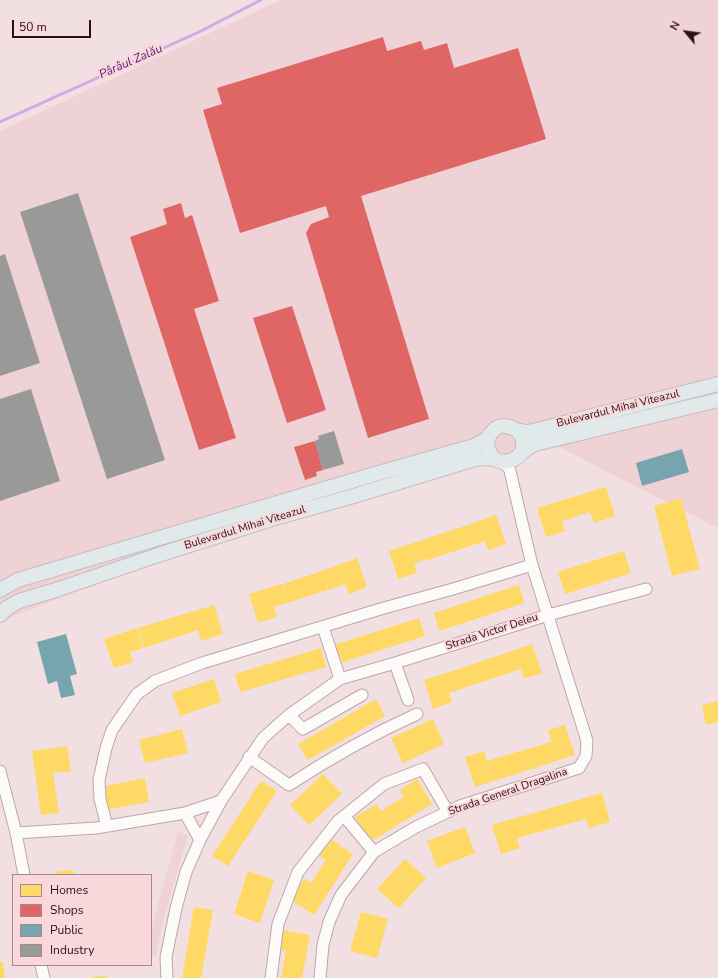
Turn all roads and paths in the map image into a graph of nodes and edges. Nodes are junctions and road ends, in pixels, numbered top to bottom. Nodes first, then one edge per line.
1 (718, 384) edge
2 (675, 394) junction
3 (718, 400) edge
4 (679, 409) junction
5 (517, 430) junction
6 (488, 438) junction
7 (508, 461) junction
8 (532, 566) junction
9 (646, 589) dead end
10 (0, 590) edge
11 (0, 615) edge
12 (548, 615) junction
13 (323, 627) junction
14 (395, 663) junction
15 (340, 679) junction
16 (362, 695) dead end
17 (408, 700) dead end
18 (417, 714) dead end
19 (289, 715) junction
20 (249, 757) junction
21 (0, 771) edge
22 (221, 801) junction
23 (448, 812) junction
24 (186, 813) junction
25 (344, 816) junction
26 (107, 826) junction
27 (16, 833) junction
28 (200, 840) junction
29 (374, 852) junction
30 (24, 874) edge
31 (41, 966) edge
32 (44, 978) edge
33 (167, 978) edge
34 (271, 978) edge
35 (320, 978) edge

1 - 2 main road, Bulevardul Mihai Viteazul
2 - 4 main road
2 - 5 main road, Bulevardul Mihai Viteazul
3 - 4 main road, Bulevardul Mihai Viteazul
4 - 7 main road, Bulevardul Mihai Viteazul
5 - 6 main road, Bulevardul Mihai Viteazul
5 - 7 main road
6 - 7 main road
6 - 10 main road, Bulevardul Mihai Viteazul
7 - 8 street, Strada General Dragalina
7 - 11 main road, Bulevardul Mihai Viteazul
8 - 12 street, Strada General Dragalina
8 - 13 street
9 - 12 street, Strada Victor Deleu
12 - 14 street, Strada Victor Deleu
12 - 23 street, Strada General Dragalina
13 - 15 street
13 - 26 street
14 - 15 street, Strada Victor Deleu
14 - 17 street
15 - 19 street, Strada Victor Deleu
16 - 19 street
18 - 20 street
19 - 20 street, Strada Victor Deleu
20 - 22 street, Strada Victor Deleu
21 - 27 street
22 - 24 street
22 - 28 street, Strada Victor Deleu
23 - 25 street
23 - 29 street, Strada General Dragalina
24 - 26 street
24 - 28 street
25 - 29 street
25 - 34 street
26 - 27 street
27 - 30 street
28 - 33 street, Strada Victor Deleu
29 - 35 street, Strada General Dragalina
31 - 32 street

